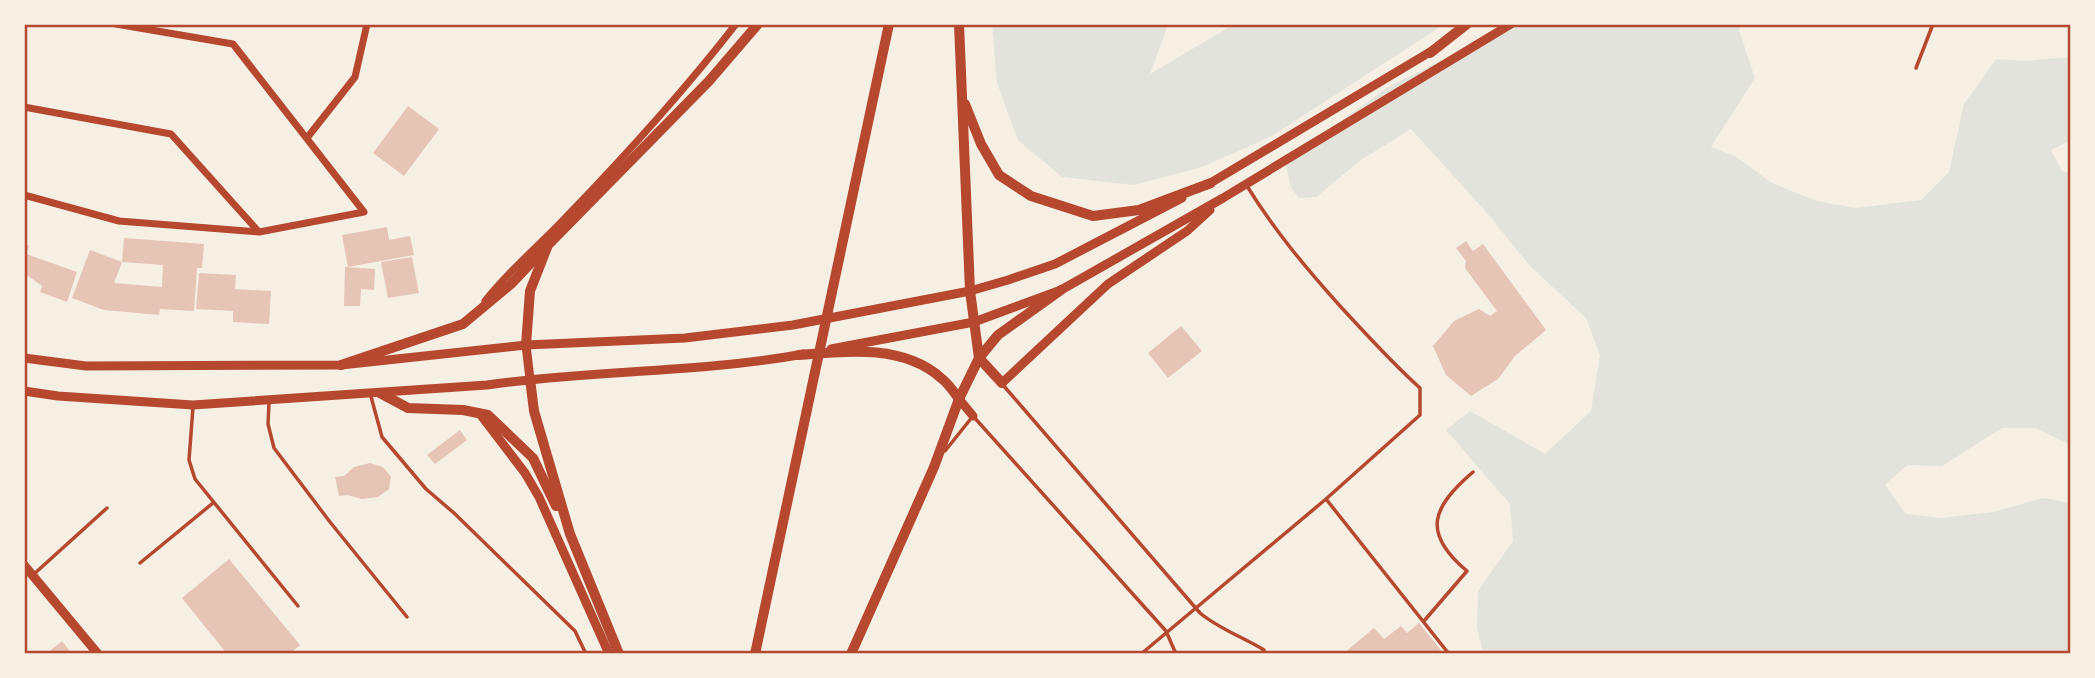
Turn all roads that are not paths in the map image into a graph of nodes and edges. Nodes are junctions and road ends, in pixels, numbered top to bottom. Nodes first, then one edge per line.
1 (116, 24) edge
2 (367, 24) edge
3 (736, 24) edge
4 (758, 24) edge
5 (890, 24) edge
6 (959, 24) edge
7 (1467, 24) edge
8 (1475, 24) edge
9 (1511, 24) edge
10 (1933, 24) edge
11 (1430, 53) junction
12 (1916, 68) dead end
13 (961, 94) junction
14 (24, 107) edge
15 (307, 138) junction
16 (1211, 183) junction
17 (1246, 184) junction
18 (24, 195) edge
19 (1223, 198) junction
20 (259, 232) junction
21 (548, 245) junction
22 (1061, 289) junction
23 (970, 290) junction
24 (476, 313) junction
25 (974, 322) junction
26 (526, 345) junction
27 (799, 355) junction
28 (24, 358) edge
29 (979, 358) junction
30 (341, 365) junction
31 (530, 379) junction
32 (1002, 383) junction
33 (24, 391) edge
34 (375, 393) junction
35 (959, 399) junction
36 (269, 400) junction
37 (193, 405) junction
38 (480, 414) junction
39 (974, 416) junction
40 (934, 467) junction
41 (1473, 472) dead end
42 (1326, 499) junction
43 (213, 503) junction
44 (107, 508) dead end
45 (570, 534) junction
46 (140, 563) dead end
47 (24, 565) edge
48 (34, 574) junction
49 (298, 606) dead end
50 (1197, 607) junction
51 (407, 617) dead end
52 (1424, 621) junction
53 (1166, 631) junction
54 (98, 653) edge
55 (586, 653) edge
56 (609, 653) edge
57 (619, 653) edge
58 (755, 653) edge
59 (851, 653) edge
60 (1141, 653) edge
61 (1176, 653) edge
62 (1264, 653) edge
63 (1450, 653) edge

1 - 15 street
2 - 15 street
3 - 24 street
4 - 21 main road
5 - 58 main road
6 - 13 main road
7 - 11 main road
8 - 11 street
9 - 17 street
10 - 12 lane
11 - 16 street
13 - 16 main road
13 - 23 main road
14 - 20 street
15 - 20 street
16 - 23 street
17 - 19 street
17 - 42 lane
18 - 20 street
19 - 22 street
19 - 32 street
21 - 24 main road
21 - 26 main road
22 - 25 street
22 - 29 main road
23 - 25 main road
23 - 26 street
24 - 30 main road
25 - 27 street
25 - 29 main road
26 - 30 street
26 - 31 street
27 - 31 street
27 - 35 main road
28 - 30 street
29 - 32 main road
29 - 35 main road
31 - 34 street
31 - 45 main road
32 - 50 lane
33 - 37 street
34 - 36 street
34 - 38 main road
34 - 55 lane
35 - 39 street
35 - 40 main road
36 - 37 street
36 - 51 lane
37 - 43 lane
38 - 45 main road
38 - 56 street
39 - 40 lane
39 - 53 lane
40 - 59 main road
41 - 52 lane
42 - 50 lane
42 - 52 lane
43 - 46 lane
43 - 49 lane
44 - 48 lane
45 - 57 main road
47 - 48 street
48 - 54 street
50 - 53 lane
50 - 62 lane
52 - 63 lane
53 - 60 lane
53 - 61 lane

